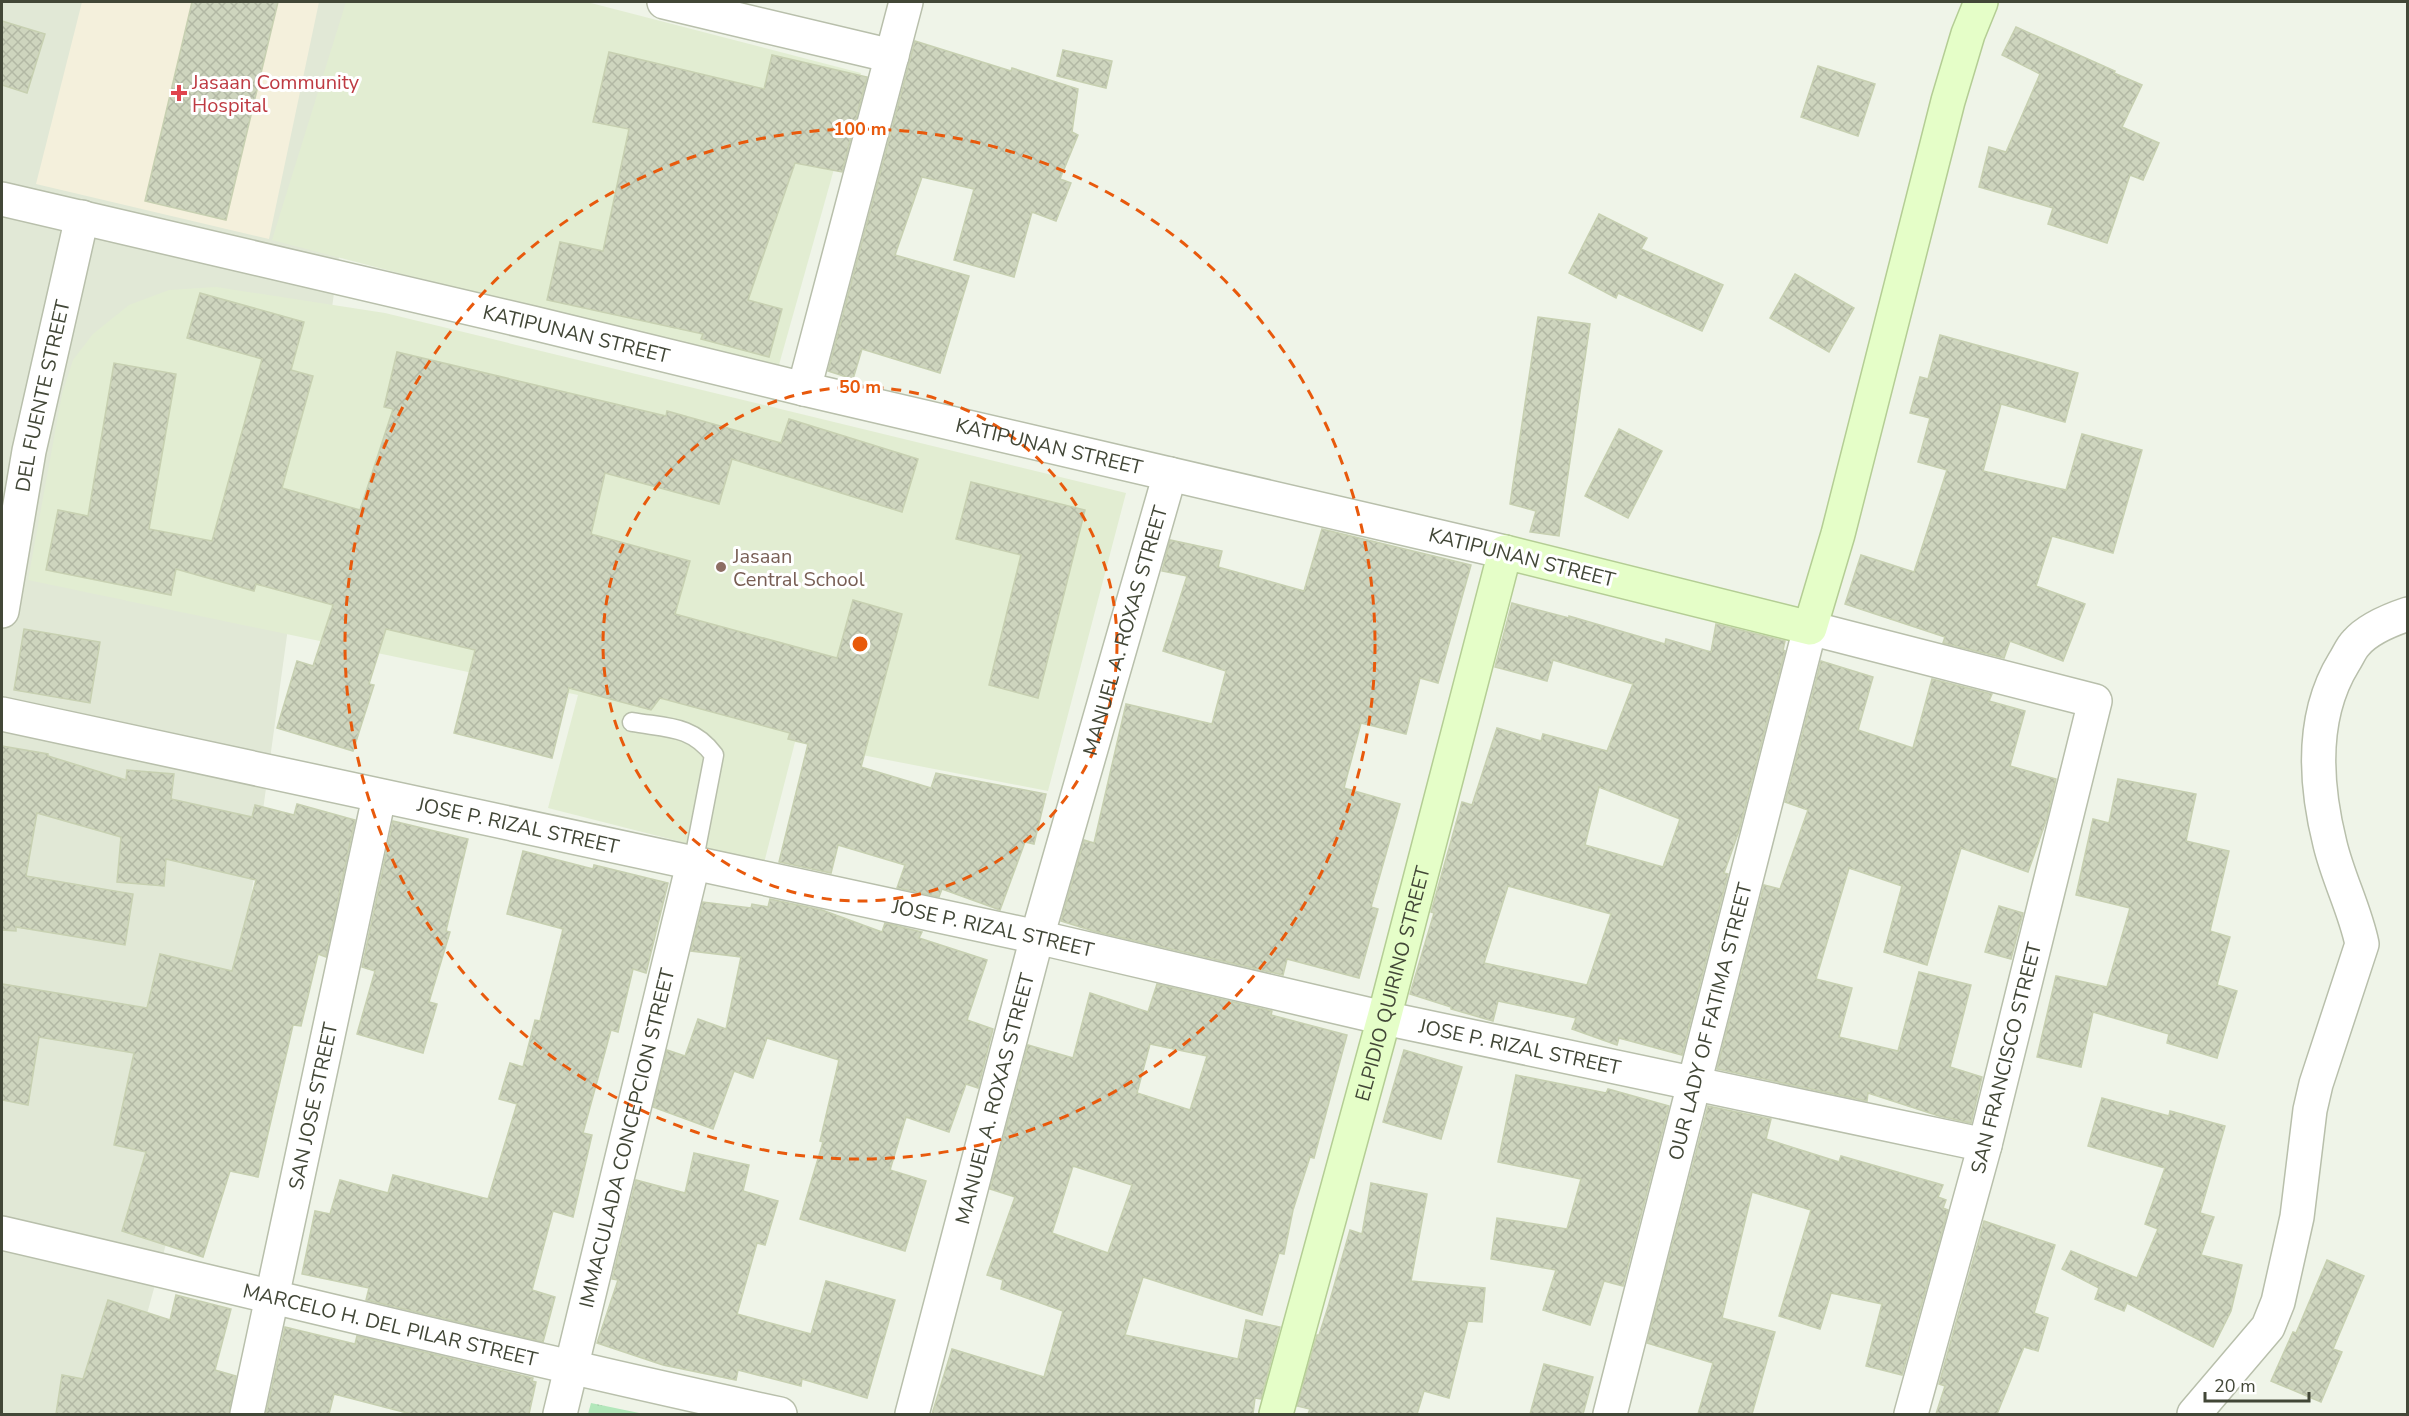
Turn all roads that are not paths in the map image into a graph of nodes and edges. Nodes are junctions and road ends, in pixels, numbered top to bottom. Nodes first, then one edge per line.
1 (664, 2) edge
2 (906, 2) edge
3 (1981, 2) edge
4 (892, 56) junction
5 (2, 199) edge
6 (82, 217) junction
7 (804, 389) junction
8 (1170, 474) junction
9 (1505, 552) junction
10 (2, 611) edge
11 (2408, 614) edge
12 (1810, 628) junction
13 (2095, 701) joint
14 (2, 714) edge
15 (632, 722) dead end
16 (379, 797) junction
17 (693, 864) junction
18 (1037, 937) junction
19 (1384, 1018) junction
20 (1695, 1084) junction
21 (1985, 1145) junction
22 (2, 1233) edge
23 (273, 1296) junction
24 (571, 1369) junction
25 (248, 1414) edge
26 (560, 1414) edge
27 (780, 1414) edge
28 (912, 1414) edge
29 (1276, 1414) edge
30 (1610, 1414) edge
31 (1911, 1414) edge
32 (2194, 1414) edge

1 - 4 street
2 - 4 street
3 - 12 street
4 - 7 street
5 - 6 street, KATIPUNAN STREET
6 - 7 street, KATIPUNAN STREET
6 - 10 street, DEL FUENTE STREET
7 - 8 street, KATIPUNAN STREET
8 - 9 street, KATIPUNAN STREET
8 - 18 street, MANUEL A. ROXAS STREET
9 - 12 street, KATIPUNAN STREET
9 - 19 street, ELPIDIO QUIRINO STREET
11 - 32 street
12 - 13 street, KATIPUNAN STREET
12 - 20 street, OUR LADY OF FATIMA STREET
13 - 21 street, SAN FRANCISCO STREET
14 - 16 street, JOSE P. RIZAL STREET
15 - 17 lane
16 - 17 street, JOSE P. RIZAL STREET
16 - 23 street, SAN JOSE STREET
17 - 18 street, JOSE P. RIZAL STREET
17 - 24 street, IMMACULADA CONCEPCION STREET
18 - 19 street, JOSE P. RIZAL STREET
18 - 28 street, MANUEL A. ROXAS STREET
19 - 20 street, JOSE P. RIZAL STREET
19 - 29 street, ELPIDIO QUIRINO STREET
20 - 21 street, JOSE P. RIZAL STREET
20 - 30 street, OUR LADY OF FATIMA STREET
21 - 31 street, SAN FRANCISCO STREET
22 - 23 street, MARCELO H. DEL PILAR STREET
23 - 24 street, MARCELO H. DEL PILAR STREET
23 - 25 street, SAN JOSE STREET
24 - 26 street, IMMACULADA CONCEPCION STREET
24 - 27 street, MARCELO H. DEL PILAR STREET

